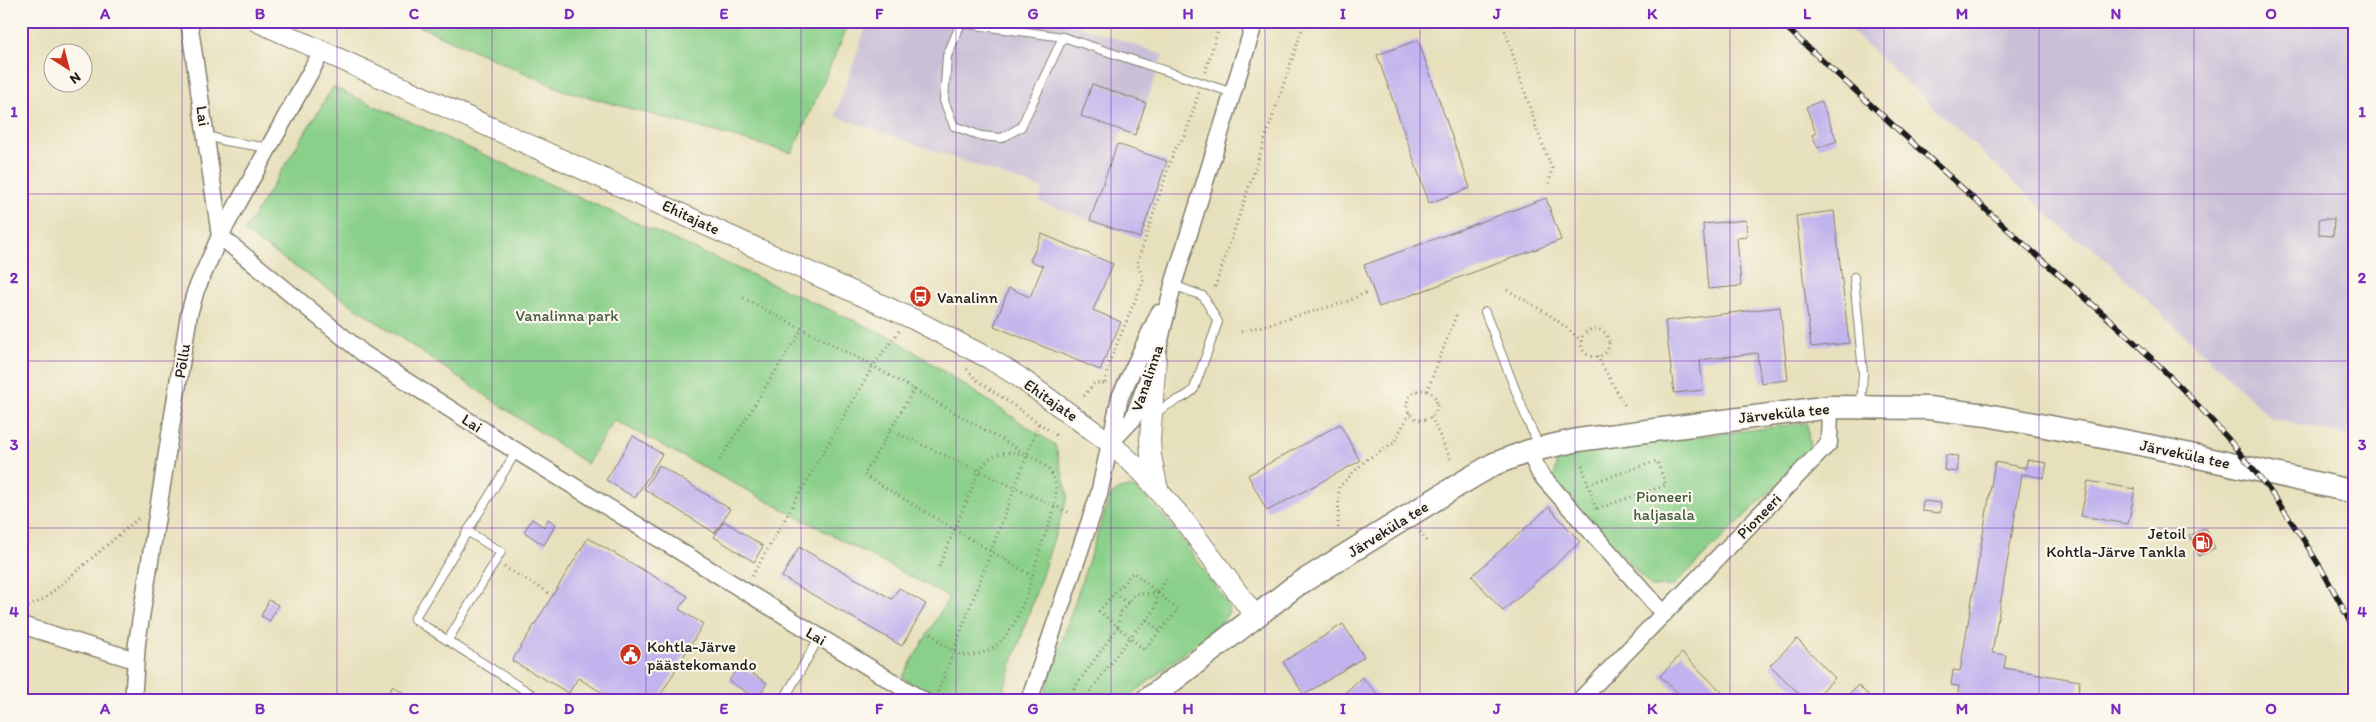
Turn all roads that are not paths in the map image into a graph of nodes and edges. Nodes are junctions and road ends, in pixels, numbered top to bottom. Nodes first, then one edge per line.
1 (189, 21) edge
2 (256, 21) edge
3 (1255, 21) edge
4 (282, 27) edge
5 (1063, 37) junction
6 (322, 51) junction
7 (1233, 93) junction
8 (205, 134) junction
9 (269, 148) junction
10 (220, 236) junction
11 (1854, 277) dead end
12 (1173, 285) junction
13 (1485, 312) dead end
14 (1156, 357) junction
15 (1830, 407) junction
16 (1861, 407) junction
17 (1152, 420) junction
18 (1110, 443) junction
19 (1534, 449) junction
20 (516, 452) junction
21 (1159, 492) junction
22 (2355, 492) edge
23 (467, 531) junction
24 (1664, 614) junction
25 (1255, 616) junction
26 (21, 625) edge
27 (820, 638) junction
28 (448, 640) junction
29 (135, 660) junction
30 (931, 697) edge
31 (133, 701) edge
32 (542, 701) edge
33 (783, 701) edge
34 (1029, 701) edge
35 (1146, 701) edge
36 (1579, 701) edge

1 - 8 street, Lai
2 - 4 street, Ehitajate
3 - 7 street, Vanalinna
4 - 6 street, Ehitajate
5 - 5 lane
5 - 7 lane
6 - 9 street, Põllu
6 - 18 street, Ehitajate
7 - 12 street, Vanalinna
8 - 9 lane
8 - 10 street, Lai
9 - 10 street, Põllu
10 - 20 street, Lai
10 - 29 street, Põllu
11 - 16 lane
12 - 14 street, Vanalinna
12 - 17 lane
12 - 18 street, Vanalinna
13 - 19 lane
14 - 17 street
14 - 18 street, Vanalinna
15 - 16 main road, Järveküla tee
15 - 19 main road, Järveküla tee
15 - 24 street, Pioneeri
16 - 22 main road, Järveküla tee
17 - 21 street
18 - 21 street
18 - 34 street
19 - 24 street
19 - 25 main road, Järveküla tee
20 - 23 lane
20 - 27 street, Lai
21 - 25 street
23 - 28 lane
23 - 28 lane
24 - 36 street, Pioneeri
25 - 35 main road, Järveküla tee
26 - 29 street
27 - 30 street, Lai
27 - 33 lane
28 - 32 lane
29 - 31 street, Põllu

